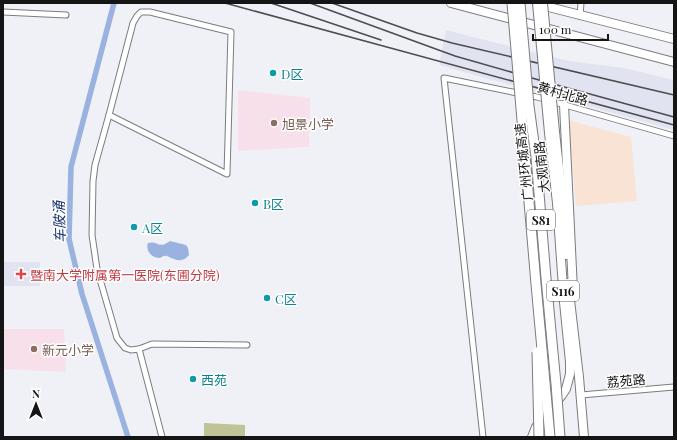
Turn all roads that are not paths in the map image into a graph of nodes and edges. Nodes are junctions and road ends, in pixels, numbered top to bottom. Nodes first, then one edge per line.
1 (451, 3) edge
2 (512, 3) edge
3 (520, 3) edge
4 (533, 3) edge
5 (537, 3) edge
6 (543, 3) edge
7 (581, 3) edge
8 (3, 12) edge
9 (66, 15) dead end
10 (580, 16) junction
11 (674, 40) edge
12 (674, 62) edge
13 (564, 104) junction
14 (109, 115) junction
15 (552, 132) junction
16 (674, 136) edge
17 (538, 307) junction
18 (571, 314) junction
19 (247, 345) dead end
20 (139, 349) junction
21 (674, 387) edge
22 (564, 393) junction
23 (581, 395) junction
24 (162, 437) edge
25 (482, 437) edge
26 (532, 437) edge
27 (539, 437) edge
28 (550, 437) edge
29 (560, 437) edge
30 (584, 437) edge

1 - 12 main road
2 - 17 highway, 广州环城高速 / S81, bridge
3 - 29 highway, 广州环城高速 / S81, bridge
4 - 10 main road
5 - 15 main road, 大观南路 / S116, bridge
6 - 15 main road, 大观南路 / S116, bridge
7 - 10 street
8 - 9 street
10 - 11 main road
13 - 16 street, 黄村北路
13 - 18 main road
13 - 25 street, 黄村北路
14 - 14 street
14 - 20 street
15 - 18 main road, 大观南路 / S116
15 - 22 main road, 大观南路 / S116
17 - 27 highway, bridge
17 - 28 highway, 广州环城高速 / S81, bridge
18 - 23 main road, 大观南路 / S116
19 - 20 street
20 - 24 street
21 - 23 street, 荔苑路
22 - 26 main road, 大观南路 / S116
22 - 30 main road
23 - 30 main road, 大观南路 / S116

